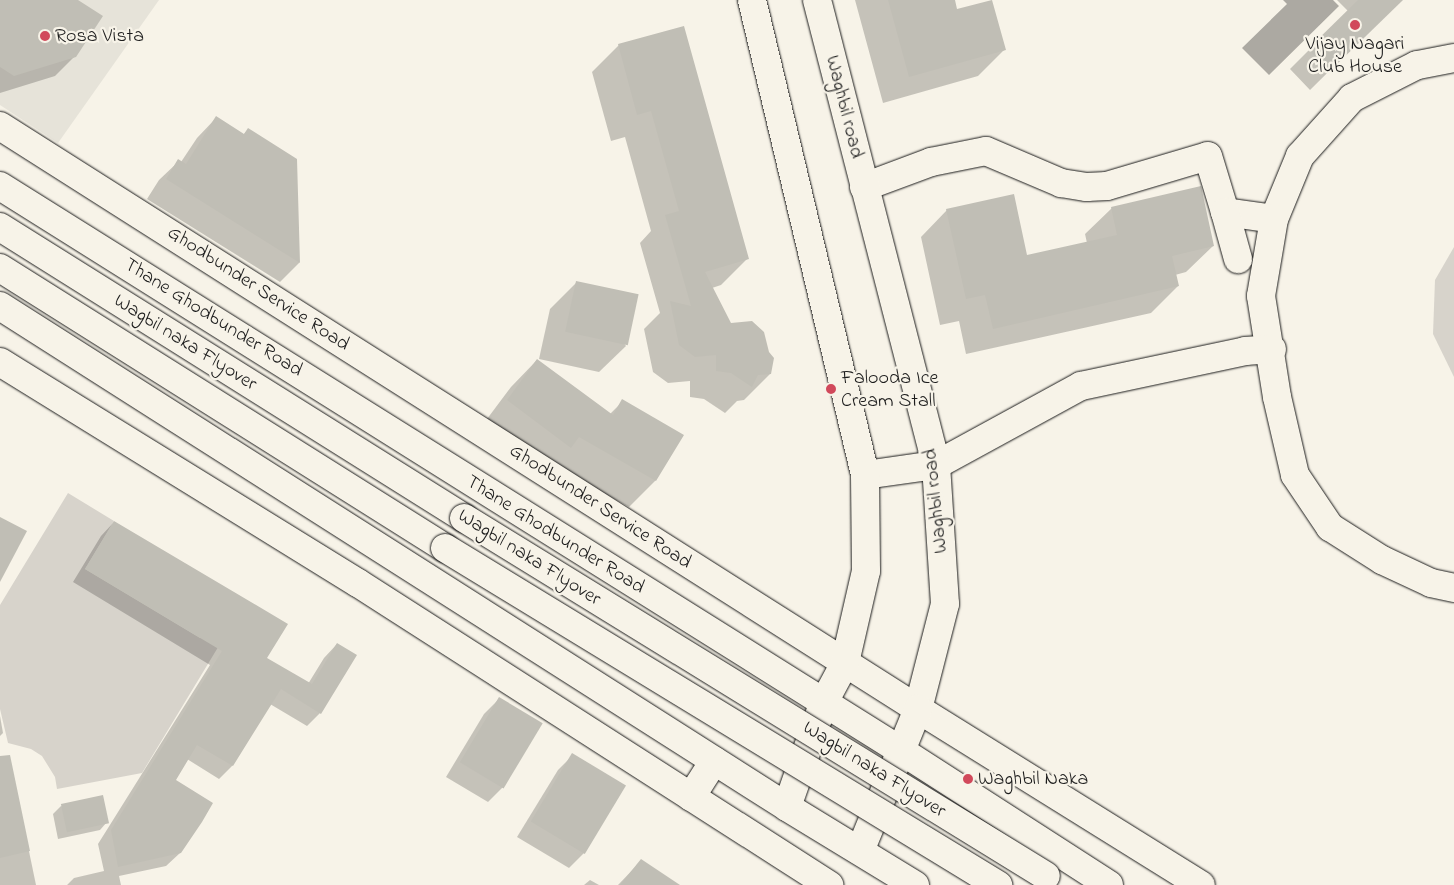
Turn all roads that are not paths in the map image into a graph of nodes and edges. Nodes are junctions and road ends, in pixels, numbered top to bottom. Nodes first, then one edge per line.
1 (752, 0) edge
2 (817, 0) edge
3 (1454, 58) edge
4 (0, 126) edge
5 (0, 186) edge
6 (864, 187) junction
7 (1224, 212) junction
8 (1274, 219) junction
9 (0, 227) edge
10 (1238, 259) dead end
11 (0, 268) edge
12 (0, 306) edge
13 (1272, 349) junction
14 (0, 362) edge
15 (936, 465) junction
16 (865, 475) junction
17 (1454, 588) edge
18 (845, 663) junction
19 (823, 704) junction
20 (918, 710) junction
21 (902, 752) junction
22 (714, 761) junction
23 (691, 797) junction
24 (787, 808) junction
25 (860, 851) junction
26 (829, 885) edge
27 (915, 885) edge
28 (998, 885) edge
29 (1060, 885) edge
30 (1109, 885) edge
31 (1201, 885) edge

1 - 16 main road
2 - 6 main road, Waghbil road
3 - 8 main road
4 - 18 main road, Ghodbunder Service Road
5 - 19 main road, Thane Ghodbunder Road
6 - 7 main road
6 - 15 main road, Waghbil road
7 - 8 main road
7 - 10 main road
8 - 13 main road
9 - 29 main road, Wagbil naka Flyover, bridge
11 - 28 main road, Wagbil naka Flyover, bridge
12 - 22 main road
13 - 15 main road
13 - 17 main road
14 - 23 main road
15 - 16 main road
15 - 20 main road, Waghbil road
16 - 18 main road
18 - 19 main road
18 - 20 main road, Ghodbunder Service Road
19 - 21 main road, Thane Ghodbunder Road
19 - 24 main road
20 - 21 main road, Waghbil road
20 - 31 main road, Ghodbunder Service Road
21 - 25 main road, Waghbil road
21 - 30 main road, Thane Ghodbunder Road
22 - 23 main road
22 - 24 main road
23 - 26 main road
24 - 25 main road
25 - 27 main road

